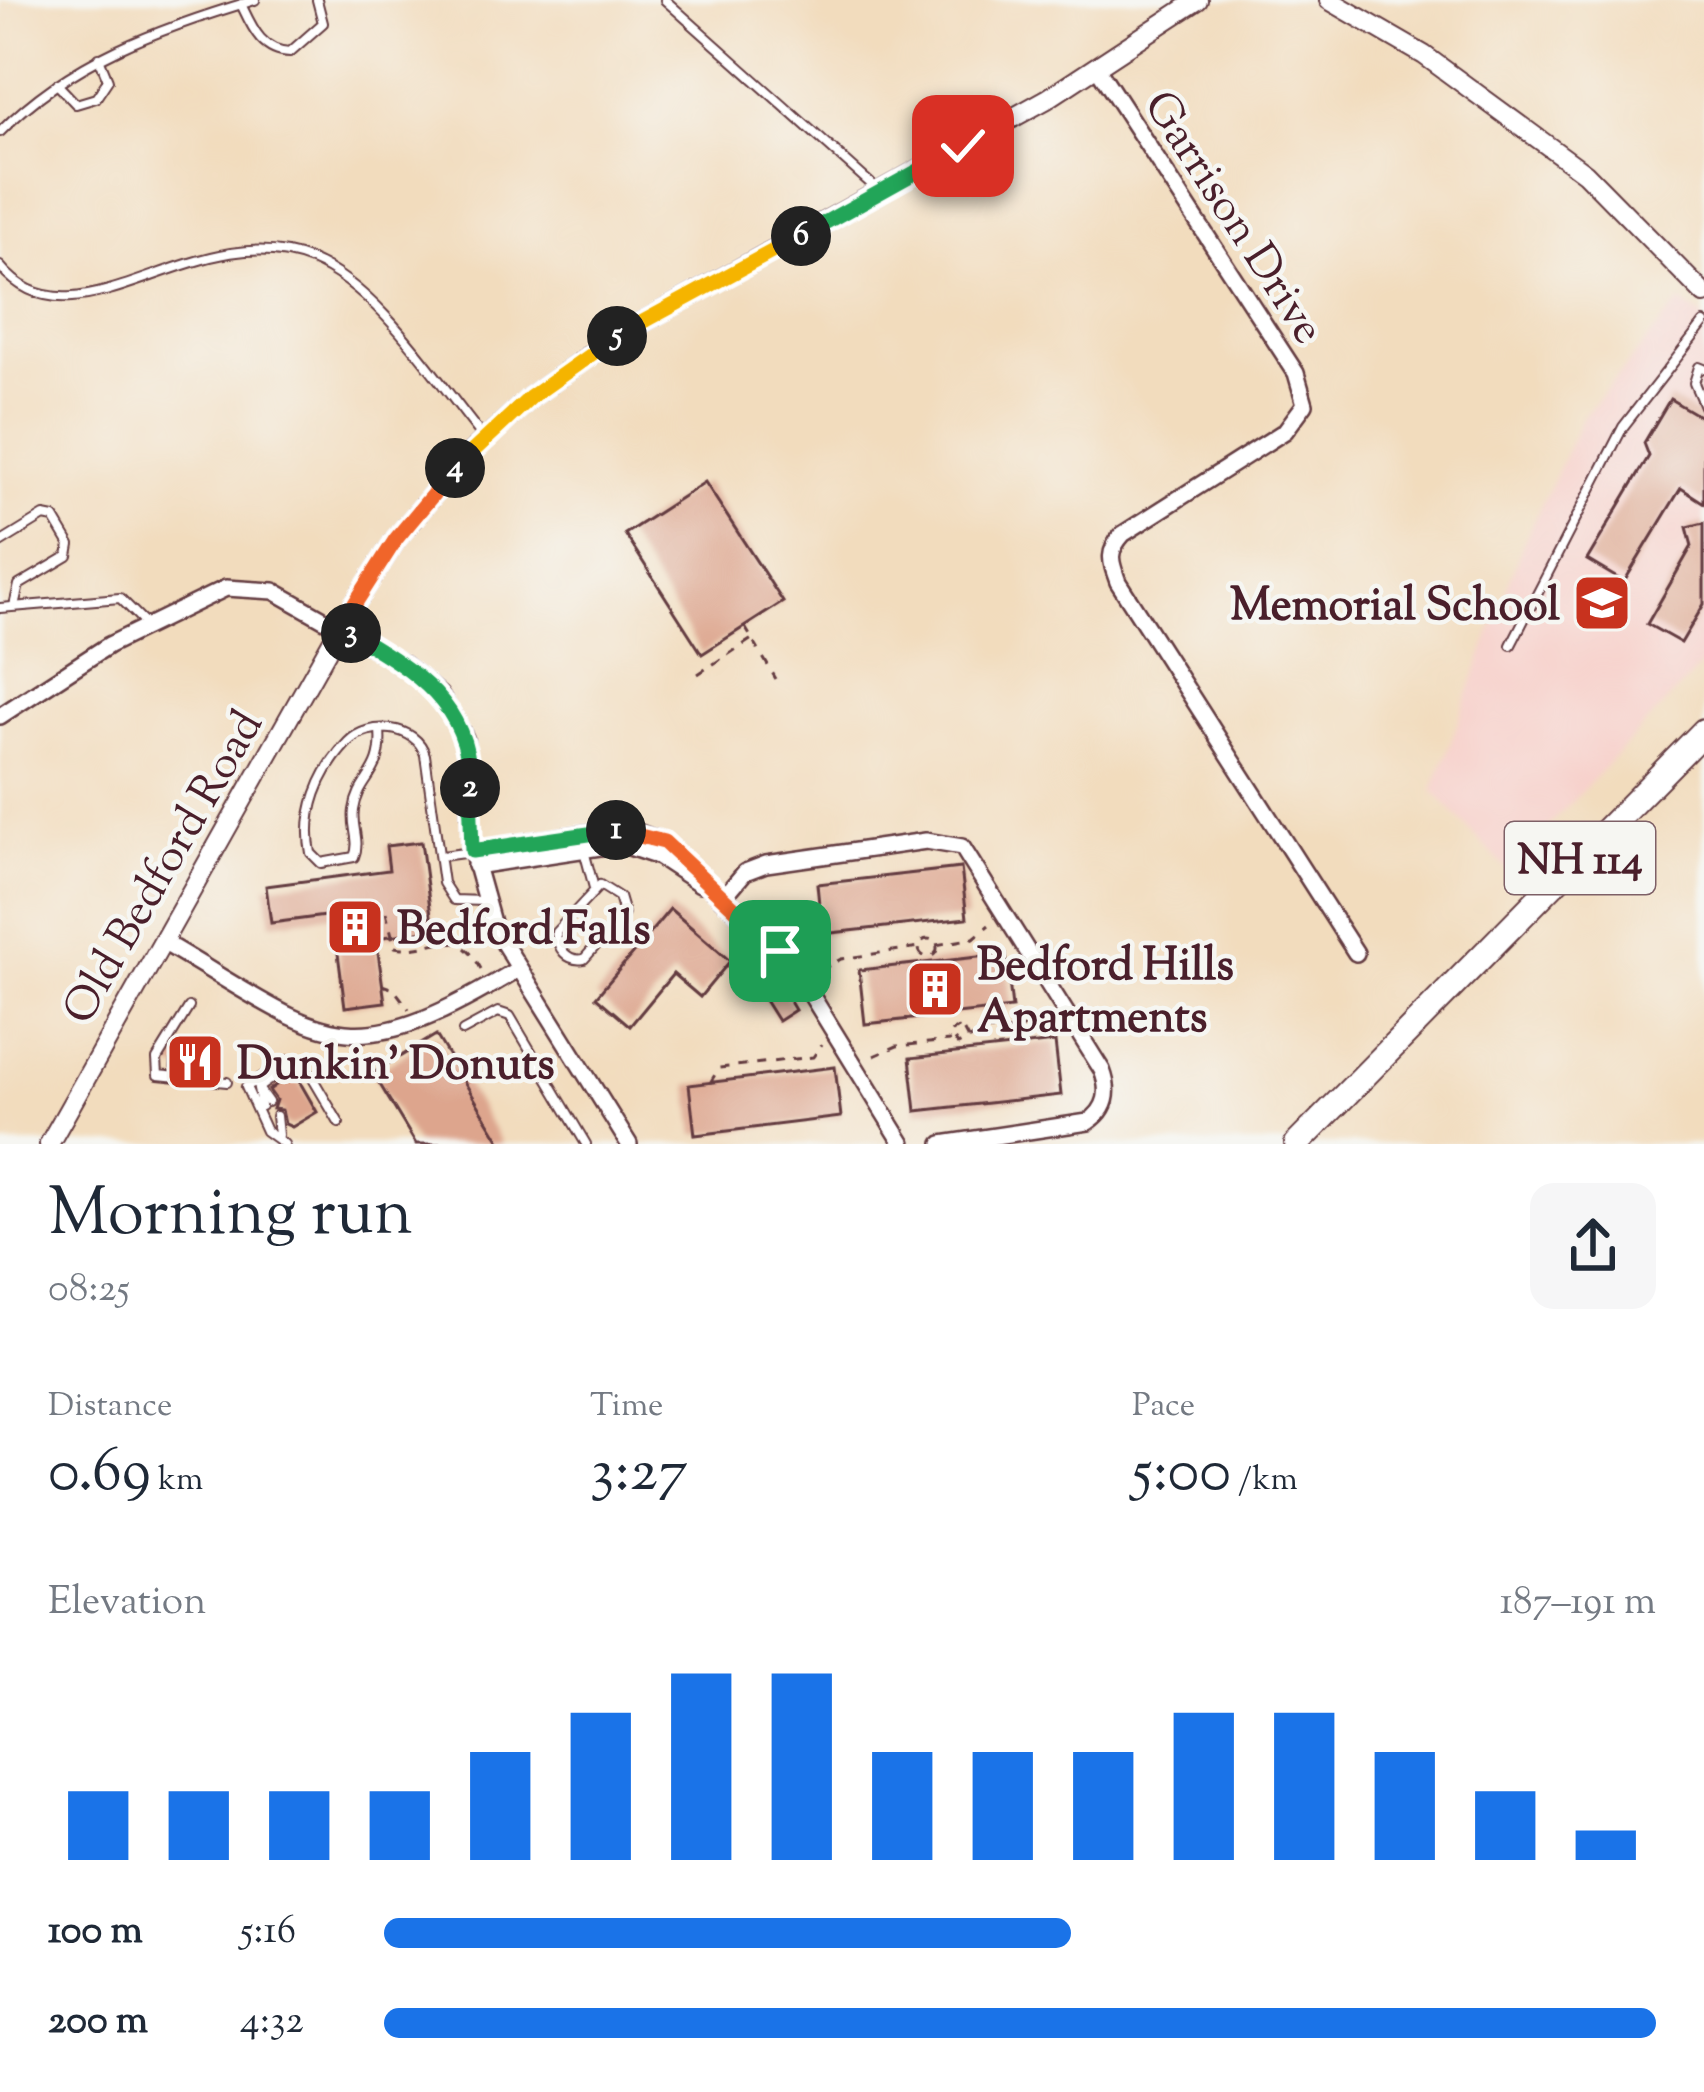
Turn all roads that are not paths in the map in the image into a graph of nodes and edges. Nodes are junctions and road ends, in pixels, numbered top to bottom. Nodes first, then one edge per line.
1 (255, 0) edge
2 (317, 0) edge
3 (665, 0) edge
4 (1198, 0) edge
5 (1329, 0) edge
6 (241, 4) junction
7 (1176, 6) edge
8 (99, 58) junction
9 (1098, 69) junction
10 (57, 84) junction
11 (0, 132) edge
12 (880, 192) junction
13 (0, 266) edge
14 (1704, 294) edge
15 (1704, 323) edge
16 (1680, 354) junction
17 (1701, 368) edge
18 (1704, 406) edge
19 (484, 438) junction
20 (0, 543) edge
21 (14, 606) junction
22 (0, 608) edge
23 (146, 626) junction
24 (340, 627) junction
25 (1511, 645) dead end
26 (0, 716) edge
27 (380, 730) junction
28 (1704, 731) edge
29 (583, 846) junction
30 (442, 856) junction
31 (474, 859) junction
32 (594, 888) junction
33 (722, 899) junction
34 (484, 901) junction
35 (164, 942) junction
36 (1356, 953) dead end
37 (518, 969) junction
38 (1455, 985) junction
39 (189, 1007) dead end
40 (463, 1031) dead end
41 (297, 1060) junction
42 (227, 1082) dead end
43 (265, 1104) dead end
44 (272, 1118) dead end
45 (339, 1124) dead end
46 (281, 1139) edge
47 (49, 1144) edge
48 (586, 1144) edge
49 (629, 1144) edge
50 (903, 1144) edge
51 (942, 1144) edge
52 (1297, 1144) edge
53 (1316, 1144) edge

1 - 6 lane
2 - 6 lane
3 - 12 lane
4 - 7 street, Old Bedford Road
5 - 14 street
6 - 8 lane
7 - 9 street, Old Bedford Road
8 - 10 lane
8 - 10 lane
9 - 12 street, Old Bedford Road
9 - 36 street, Garrison Drive
10 - 11 lane
12 - 19 street, Old Bedford Road
13 - 19 lane
15 - 16 lane
16 - 17 lane
16 - 25 lane
17 - 18 lane
19 - 24 street, Old Bedford Road
20 - 21 lane
21 - 22 lane
21 - 23 lane
23 - 24 street
23 - 26 street
24 - 31 street
24 - 35 street, Old Bedford Road
27 - 27 lane
27 - 30 lane
28 - 38 main road, NH 114
29 - 31 street
29 - 32 lane
29 - 33 street
30 - 31 lane
30 - 34 lane
31 - 33 street
31 - 34 street
32 - 32 lane
33 - 50 street
33 - 51 street
34 - 37 street
35 - 37 street
35 - 47 street, Old Bedford Road
37 - 49 street
38 - 52 main road, NH 114
38 - 53 main road, NH 114
39 - 42 lane
40 - 48 lane
41 - 43 lane
41 - 45 lane
41 - 46 lane
44 - 46 lane

